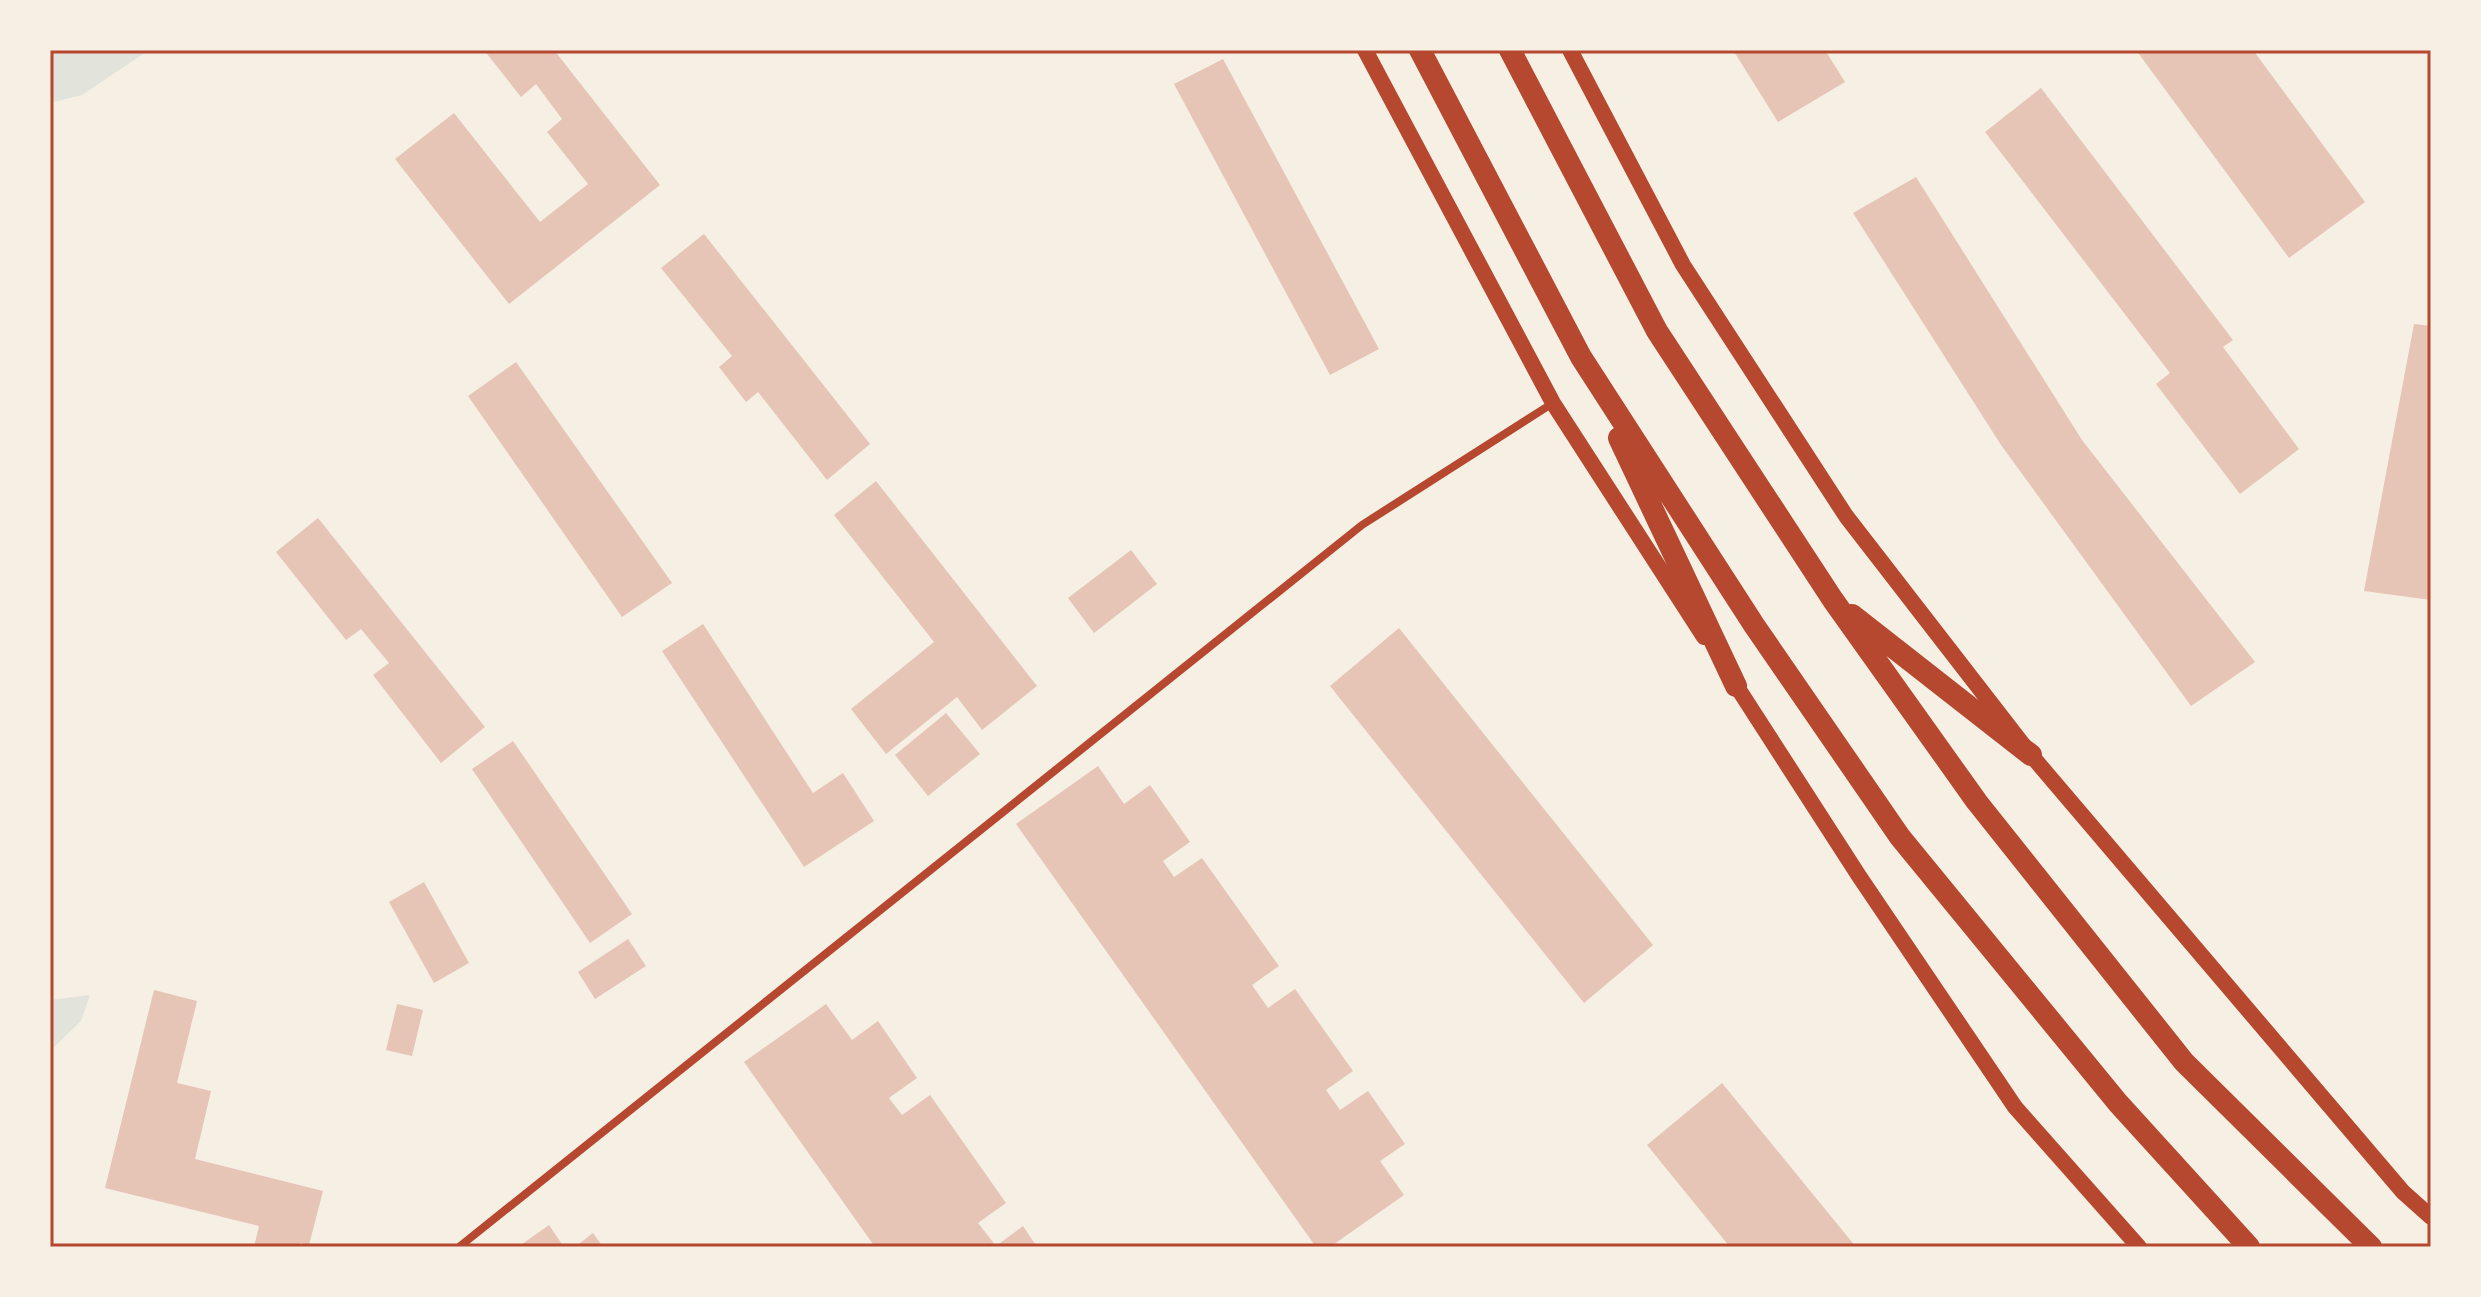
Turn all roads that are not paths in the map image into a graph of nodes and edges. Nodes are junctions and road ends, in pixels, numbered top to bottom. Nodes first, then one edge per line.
1 (1365, 50) edge
2 (1420, 50) edge
3 (1510, 50) edge
4 (1570, 50) edge
5 (1581, 357) junction
6 (1553, 403) junction
7 (1833, 600) junction
8 (1736, 686) junction
9 (2031, 755) junction
10 (2431, 1217) edge
11 (459, 1247) edge
12 (2139, 1247) edge
13 (2249, 1247) edge
14 (2371, 1247) edge

1 - 6 main road
2 - 5 highway
3 - 7 highway
4 - 9 main road
5 - 8 highway
5 - 13 highway
6 - 8 main road
6 - 11 street
7 - 9 highway
7 - 14 highway
8 - 12 main road
9 - 10 main road

